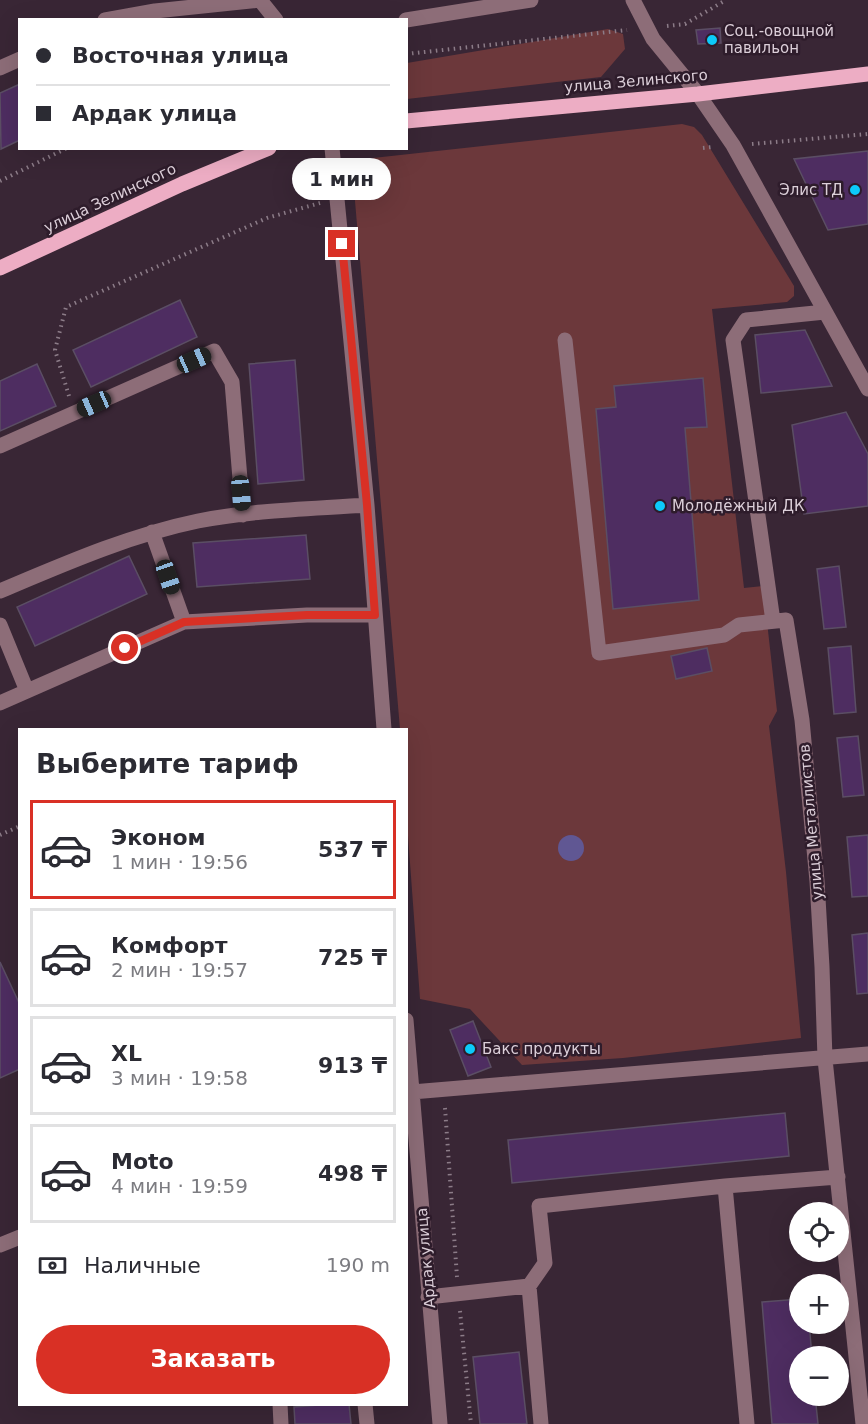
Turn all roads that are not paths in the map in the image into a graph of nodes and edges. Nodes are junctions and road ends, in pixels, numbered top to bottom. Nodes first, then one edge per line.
1 (531, 0) edge
2 (633, 0) edge
3 (116, 18) edge
4 (274, 18) edge
5 (408, 20) edge
6 (18, 60) edge
7 (0, 68) edge
8 (868, 74) edge
9 (698, 94) junction
10 (408, 121) edge
11 (264, 150) edge
12 (332, 150) edge
13 (0, 268) edge
14 (825, 312) junction
15 (565, 340) dead end
16 (868, 389) edge
17 (0, 446) edge
18 (367, 505) junction
19 (243, 515) junction
20 (152, 532) junction
21 (0, 591) edge
22 (375, 615) junction
23 (773, 621) junction
24 (184, 622) junction
25 (0, 625) edge
26 (27, 691) junction
27 (0, 704) edge
28 (384, 728) edge
29 (408, 1044) edge
30 (868, 1054) edge
31 (825, 1059) junction
32 (412, 1092) junction
33 (411, 1138) edge
34 (838, 1177) junction
35 (725, 1186) junction
36 (18, 1238) edge
37 (0, 1245) edge
38 (529, 1286) junction
39 (428, 1297) junction
40 (280, 1406) edge
41 (365, 1406) edge
42 (282, 1424) edge
43 (367, 1424) edge
44 (440, 1424) edge
45 (541, 1424) edge
46 (747, 1424) edge
47 (863, 1424) edge

1 - 5 street
2 - 9 street
3 - 4 street
6 - 7 street
8 - 9 main road, улица Зелинского
9 - 10 main road, улица Зелинского
9 - 14 street
11 - 13 main road, улица Зелинского
12 - 18 street
14 - 16 street
14 - 23 street
15 - 23 street
17 - 19 street
18 - 19 street
18 - 22 street
19 - 20 street
20 - 21 street
20 - 24 street
22 - 24 street
22 - 28 street
23 - 31 street, улица Металлистов
24 - 26 street
25 - 26 street
26 - 27 street
29 - 32 street, Ардак улица
30 - 31 street
31 - 32 street
31 - 34 street, улица Металлистов
32 - 33 street, Ардак улица
33 - 39 street, Ардак улица
34 - 35 street
34 - 47 street, улица Металлистов
35 - 38 street
35 - 46 street
36 - 37 street
38 - 39 street
38 - 45 street
39 - 44 street, Ардак улица
40 - 42 street
41 - 43 street

